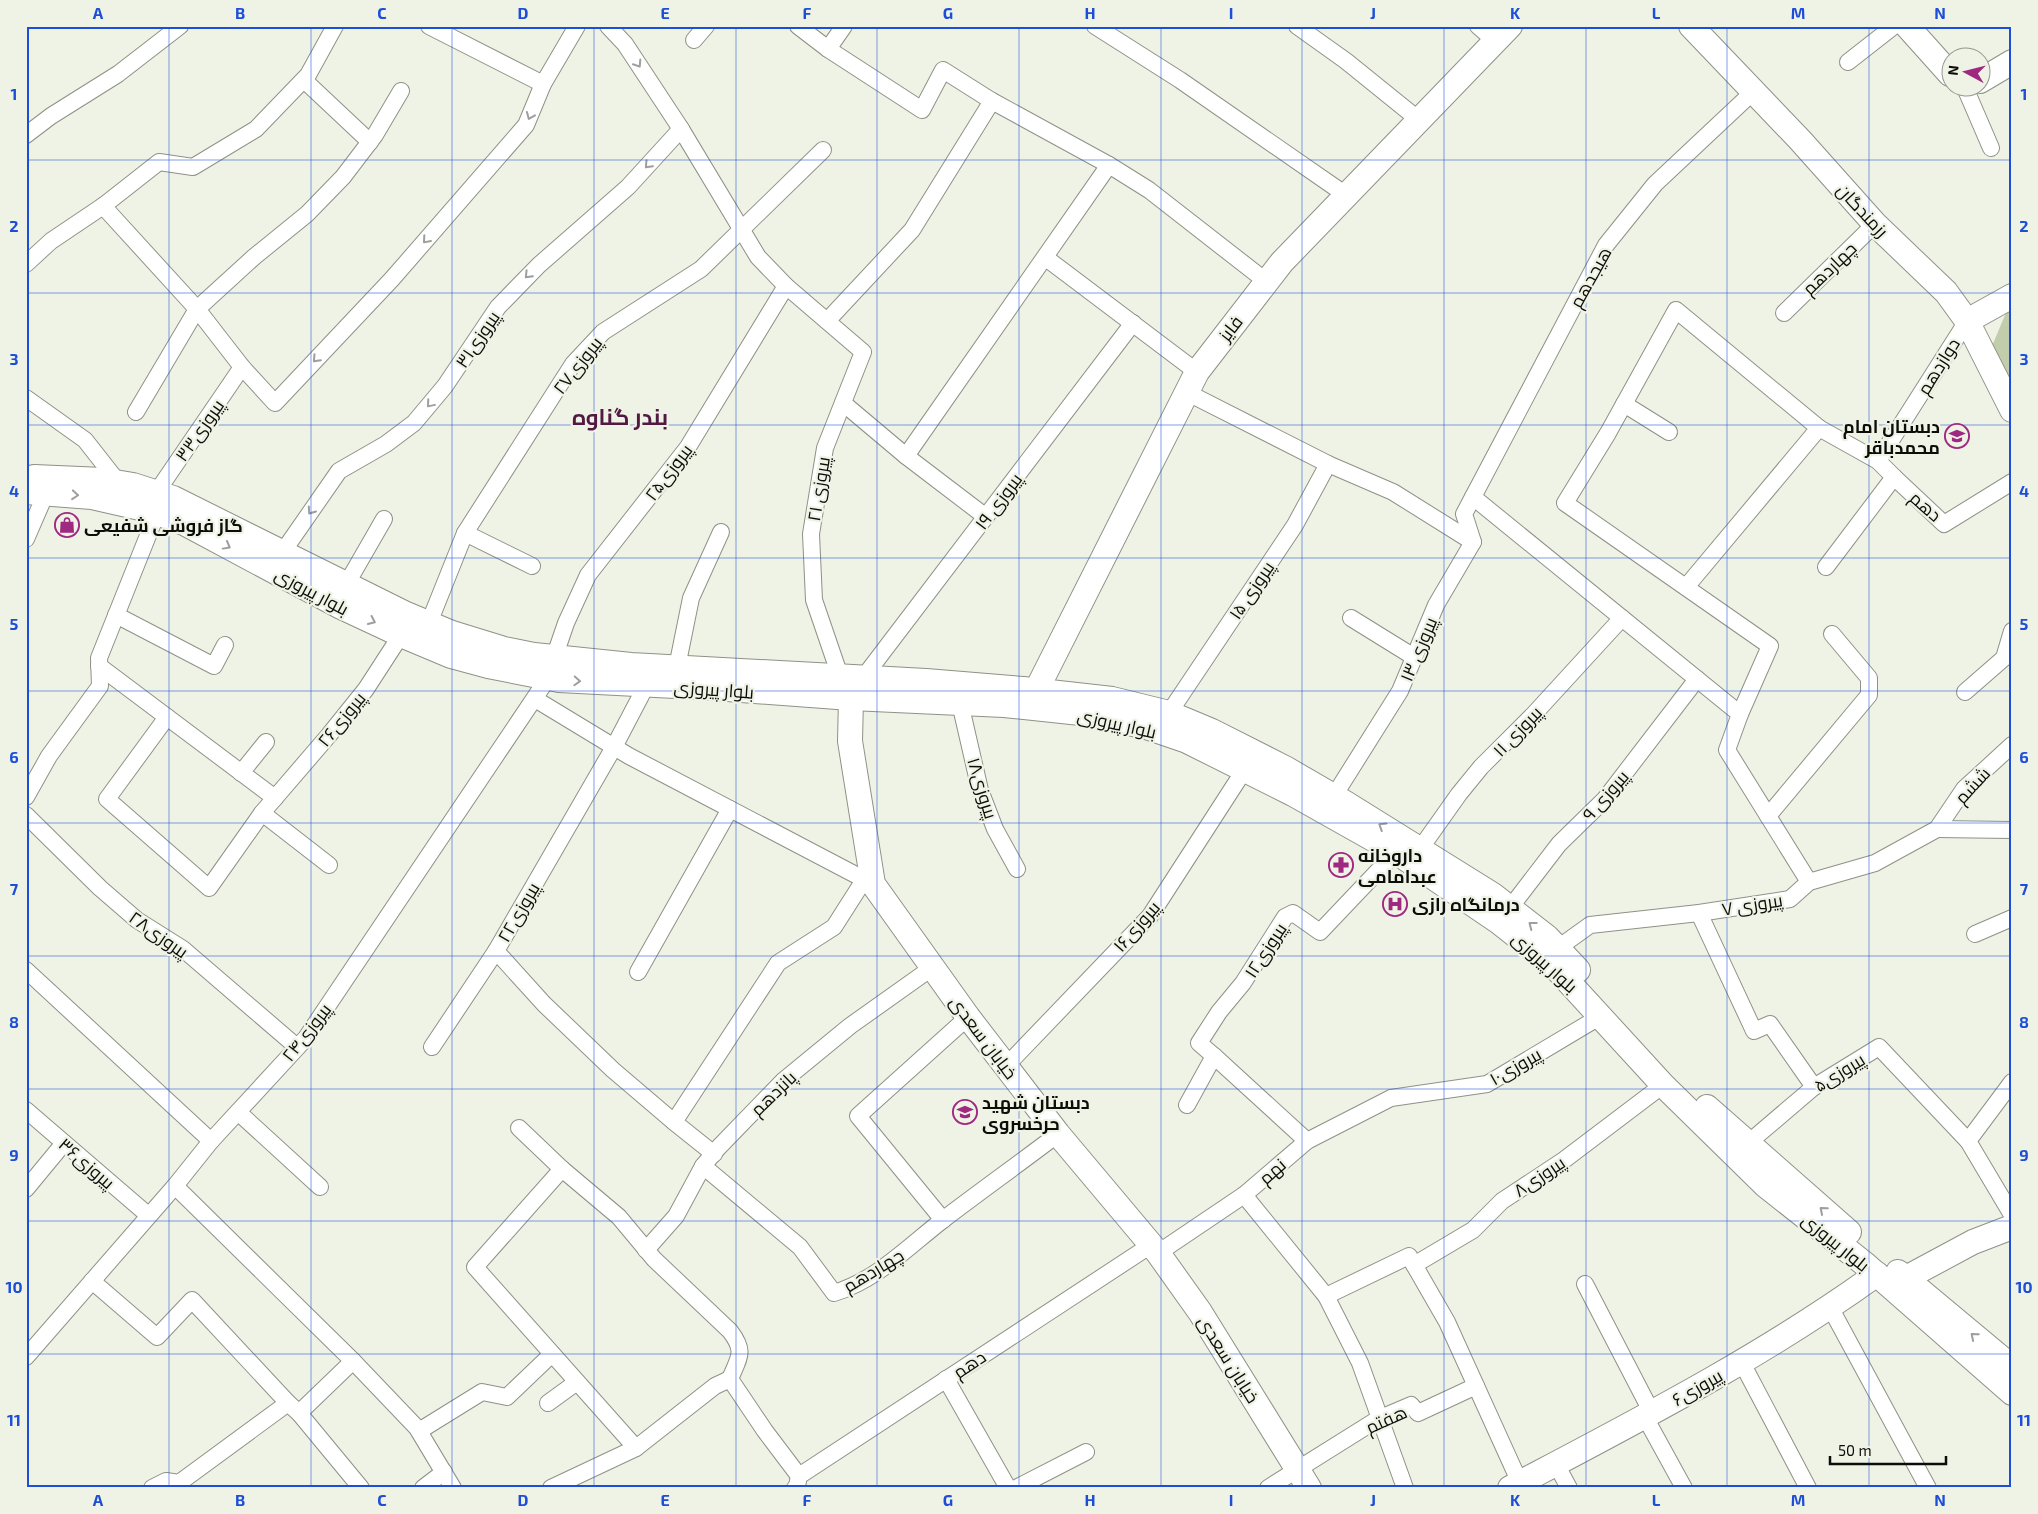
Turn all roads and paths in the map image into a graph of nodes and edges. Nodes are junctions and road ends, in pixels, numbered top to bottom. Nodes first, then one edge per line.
1 (180, 26) edge
2 (336, 26) edge
3 (429, 26) edge
4 (577, 26) edge
5 (608, 26) edge
6 (706, 26) edge
7 (798, 26) edge
8 (844, 26) edge
9 (1095, 26) edge
10 (1296, 26) edge
11 (1691, 26) edge
12 (1894, 26) edge
13 (1907, 26) edge
14 (1494, 31) edge
15 (694, 40) dead end
16 (828, 49) junction
17 (1940, 58) edge
18 (1848, 62) dead end
19 (2012, 62) edge
20 (1990, 73) edge
21 (304, 80) junction
22 (543, 84) junction
23 (401, 91) dead end
24 (1753, 92) junction
25 (1971, 98) edge
26 (992, 100) junction
27 (1419, 120) junction
28 (681, 130) junction
29 (26, 136) edge
30 (370, 142) junction
31 (1991, 148) dead end
32 (823, 150) dead end
33 (1109, 165) junction
34 (1346, 195) junction
35 (103, 206) junction
36 (1875, 224) junction
37 (741, 229) junction
38 (1046, 258) junction
39 (26, 264) edge
40 (1267, 282) junction
41 (786, 286) junction
42 (2012, 296) edge
43 (197, 309) junction
44 (1784, 313) dead end
45 (827, 321) junction
46 (1966, 322) junction
47 (1133, 323) junction
48 (242, 367) junction
49 (1197, 372) junction
50 (1186, 392) junction
51 (26, 398) edge
52 (843, 402) junction
53 (1624, 404) junction
54 (2011, 405) edge
55 (136, 412) dead end
56 (1819, 428) junction
57 (1669, 432) dead end
58 (906, 456) junction
59 (1878, 461) junction
60 (1328, 464) junction
61 (26, 476) edge
62 (1894, 477) junction
63 (118, 482) junction
64 (2012, 482) edge
65 (36, 492) edge
66 (1473, 497) junction
67 (156, 503) junction
68 (986, 517) junction
69 (384, 519) dead end
70 (721, 532) dead end
71 (465, 533) junction
72 (26, 539) edge
73 (1473, 542) junction
74 (282, 553) junction
75 (532, 566) dead end
76 (1826, 567) dead end
77 (346, 585) junction
78 (1686, 587) junction
79 (116, 615) junction
80 (1351, 618) dead end
81 (1622, 618) junction
82 (429, 623) junction
83 (2012, 631) edge
84 (1832, 634) dead end
85 (400, 635) junction
86 (225, 645) dead end
87 (1414, 657) junction
88 (99, 666) junction
89 (677, 667) junction
90 (551, 668) junction
91 (840, 676) junction
92 (1697, 679) junction
93 (647, 684) junction
94 (857, 688) junction
95 (1036, 690) junction
96 (925, 691) junction
97 (1965, 692) dead end
98 (535, 699) junction
99 (960, 703) junction
100 (1169, 712) junction
101 (1740, 714) junction
102 (167, 718) junction
103 (266, 742) dead end
104 (2012, 745) edge
105 (614, 747) junction
106 (1245, 769) junction
107 (241, 773) junction
108 (1334, 796) junction
109 (26, 797) edge
110 (274, 798) junction
111 (730, 809) junction
112 (262, 813) junction
113 (26, 815) edge
114 (1768, 816) junction
115 (1936, 829) junction
116 (2012, 830) edge
117 (1420, 849) junction
118 (1396, 852) junction
119 (329, 865) dead end
120 (1017, 868) dead end
121 (868, 882) junction
122 (1809, 882) junction
123 (1510, 908) junction
124 (1699, 913) junction
125 (2012, 918) edge
126 (1976, 934) dead end
127 (1558, 948) junction
128 (496, 950) junction
129 (932, 967) junction
130 (26, 970) edge
131 (638, 972) dead end
132 (1601, 1016) junction
133 (968, 1017) junction
134 (297, 1047) junction
135 (432, 1047) dead end
136 (1214, 1056) junction
137 (1006, 1066) junction
138 (2012, 1082) edge
139 (1663, 1085) junction
140 (1814, 1086) junction
141 (1391, 1098) joint
142 (1187, 1105) dead end
143 (26, 1110) edge
144 (238, 1112) junction
145 (674, 1122) junction
146 (519, 1128) dead end
147 (1058, 1134) junction
148 (1968, 1140) junction
149 (211, 1141) junction
150 (1307, 1141) junction
151 (64, 1143) junction
152 (1747, 1144) junction
153 (714, 1154) junction
154 (703, 1166) junction
155 (562, 1169) junction
156 (1772, 1178) junction
157 (175, 1186) junction
158 (320, 1187) dead end
159 (26, 1189) edge
160 (1244, 1195) junction
161 (148, 1215) junction
162 (2012, 1215) edge
163 (942, 1220) junction
164 (2012, 1227) edge
165 (1154, 1249) junction
166 (646, 1250) junction
167 (1414, 1265) junction
168 (1877, 1274) junction
169 (1906, 1278) junction
170 (92, 1281) junction
171 (1584, 1284) dead end
172 (1326, 1296) junction
173 (1830, 1307) junction
174 (552, 1354) junction
175 (26, 1357) edge
176 (353, 1361) junction
177 (1741, 1361) junction
178 (2012, 1368) edge
179 (730, 1379) junction
180 (946, 1379) junction
181 (577, 1382) junction
182 (1476, 1386) junction
183 (2012, 1393) edge
184 (548, 1403) dead end
185 (293, 1408) junction
186 (1649, 1415) junction
187 (1378, 1419) junction
188 (419, 1431) junction
189 (636, 1448) junction
190 (1086, 1452) dead end
191 (1556, 1464) junction
192 (444, 1472) junction
193 (1303, 1478) edge
194 (797, 1485) edge
195 (1515, 1485) edge
196 (152, 1488) edge
197 (361, 1488) edge
198 (423, 1488) edge
199 (453, 1488) edge
200 (550, 1488) edge
201 (1008, 1488) edge
202 (1016, 1488) edge
203 (1268, 1488) edge
204 (1405, 1488) edge
205 (1569, 1488) edge
206 (1684, 1488) edge
207 (1808, 1488) edge
208 (1928, 1488) edge

1 - 29 street
2 - 21 street
3 - 22 street
4 - 22 street
5 -> 28 street
6 - 15 street
7 - 16 street
8 - 16 street
9 - 34 street
10 - 27 street
11 - 24 street, رزمندگان
12 - 18 street
13 - 17 street
14 - 27 street, فایز
16 - 26 street
19 - 20 street
21 - 30 street
21 - 35 street
22 -> 48 street
23 - 30 street
24 - 36 street, رزمندگان
24 - 66 street, هیجدهم
25 - 31 street
26 - 33 street
26 - 45 street
27 - 34 street, فایز
28 - 37 street
28 -> 74 street, پیروزی۳۱
30 - 43 street
32 - 37 street, پیروزی۲۷
33 - 38 street
33 - 40 street
34 - 40 street, فایز
35 - 39 street
35 - 43 street
36 - 44 street, چهاردهم
36 - 46 street, رزمندگان
37 - 41 street
37 - 71 street, پیروزی۲۷
38 - 47 street
38 - 58 street
40 - 49 street, فایز
41 - 45 street
41 - 90 street, پیروزی۲۵
42 - 46 street
43 - 48 street
43 - 55 street
45 - 52 street, پیروزی ۲۱
46 - 54 street, رزمندگان
46 - 59 street, دوازدهم
47 - 49 street
47 - 68 street, پیروزی ۱۹
48 - 67 street, پیروزی۳۳
49 - 50 street, فایز
50 - 60 street
50 - 95 street, فایز
51 - 63 street
52 - 58 street
52 - 91 street, پیروزی ۲۱
53 - 56 street
53 - 57 street
53 - 78 street
56 - 59 street
56 - 78 street
58 - 68 street
59 - 62 street
60 - 73 street
60 - 100 street, پیروزی ۱۵
61 - 63 street, بلوار پیروزی
62 - 64 street, دهم
62 - 76 street
63 - 67 street, بلوار پیروزی
65 -> 67 street, بلوار پیروزی
65 - 72 street
66 - 73 street
66 - 81 street
67 - 74 street, بلوار پیروزی
67 - 79 street
67 -> 85 street, بلوار پیروزی
68 - 94 street, پیروزی ۱۹
69 - 77 street
70 - 89 street
71 - 75 street
71 - 82 street, پیروزی۲۷
73 - 87 street, پیروزی ۱۳
74 - 77 street, بلوار پیروزی
77 - 82 street, بلوار پیروزی
78 - 101 street
79 - 86 street
79 - 88 street
80 - 87 street
81 - 92 street
81 - 117 street, پیروزی ۱۱
82 - 90 street, بلوار پیروزی
83 - 97 street
84 - 114 street
85 - 90 street, بلوار پیروزی
85 - 110 street, پیروزی۲۶
87 - 108 street, پیروزی ۱۳
88 - 102 street
88 - 109 street
89 - 90 street, بلوار پیروزی
89 - 91 street, بلوار پیروزی
90 -> 93 street, بلوار پیروزی
90 - 98 street, پیروزی۲۴
91 - 94 street, بلوار پیروزی
92 - 101 street
92 - 123 street, پیروزی ۹
93 - 94 street, بلوار پیروزی
93 - 105 street, پیروزی۲۲
94 - 96 street, بلوار پیروزی
94 - 121 street, خیابان سعدی
95 - 96 street, بلوار پیروزی
95 - 100 street, بلوار پیروزی
96 - 99 street, بلوار پیروزی
98 - 105 street
98 - 134 street, پیروزی۲۴
99 - 106 street, بلوار پیروزی
99 - 120 street, پیروزی۱۸
100 - 108 street, بلوار پیروزی
101 - 114 street
102 - 107 street
102 - 112 street, پیروزی۲۶
103 - 107 street
104 - 115 street, ششم
105 - 111 street
105 - 128 street, پیروزی۲۲
106 - 118 street, بلوار پیروزی
106 - 137 street, پیروزی۱۶
107 - 110 street
117 -> 108 street, بلوار پیروزی
110 - 112 street, پیروزی۲۶
111 - 121 street
111 - 131 street
112 - 119 street
113 - 134 street, پیروزی۲۸
114 - 122 street
115 - 116 street
115 - 122 street, پیروزی ۷
117 - 123 street, بلوار پیروزی
118 - 132 street, بلوار پیروزی
118 - 136 street, پیروزی۱۲
121 - 129 street, خیابان سعدی
121 - 145 street
122 - 124 street, پیروزی ۷
127 -> 123 street, بلوار پیروزی
124 - 127 street, پیروزی ۷
124 - 140 street
125 - 126 street
127 - 152 street, بلوار پیروزی
128 - 135 street
128 - 145 street, پیروزی۲۲
129 - 133 street, خیابان سعدی
129 - 153 street, پانزدهم
130 - 149 street
132 - 139 street, بلوار پیروزی
132 - 141 street, پیروزی۱۰
133 - 137 street, خیابان سعدی
133 - 163 street
134 - 144 street, پیروزی۲۴
136 - 142 street
136 - 150 street
137 - 147 street, خیابان سعدی
138 - 148 street
139 - 156 street, بلوار پیروزی
139 - 167 street, پیروزی۸
140 - 148 street, پیروزی۵
140 - 152 street, پیروزی۵
141 - 150 street, نهم
143 - 151 street, پیروزی۳۶
144 - 149 street, پیروزی۲۴
144 - 158 street
145 - 153 street, پیروزی۲۲
146 - 155 street
147 - 163 street, چهاردهم
147 - 165 street, خیابان سعدی
148 - 162 street
149 - 157 street, پیروزی۲۴
150 - 160 street, نهم
151 - 159 street
151 - 161 street, پیروزی۳۶
152 - 156 street, بلوار پیروزی
153 - 154 street, پانزدهم
154 - 163 street, چهاردهم
154 - 166 street, پانزدهم
155 - 166 street
155 - 174 street
156 - 168 street, بلوار پیروزی
169 -> 156 street, بلوار پیروزی
157 - 161 street, پیروزی۲۴
157 - 176 street
160 - 165 street, نهم
160 - 172 street
161 - 170 street, پیروزی۲۴
164 - 169 street
165 - 180 street, دهم
165 - 193 street, خیابان سعدی
166 - 179 street
167 - 172 street
167 - 182 street
168 - 173 street, پیروزی۶
168 - 183 street, بلوار پیروزی
178 -> 169 street, بلوار پیروزی
170 - 175 street, پیروزی۲۴
170 - 185 street
171 - 186 street
172 - 187 street
173 - 177 street, پیروزی۶
173 - 208 street
174 - 181 street
174 - 188 street
176 - 185 street
176 - 188 street
177 - 186 street, پیروزی۶
177 - 207 street
179 - 189 street
179 - 194 street
180 - 194 street, دهم
180 - 201 street
181 - 184 street
181 - 189 street
182 - 187 street, هفتم
182 - 195 street
185 - 196 street
185 - 197 street
186 - 191 street, پیروزی۶
186 - 206 street
187 - 193 street, هفتم
187 - 204 street
188 - 192 street
189 - 200 street
190 - 202 street
191 - 195 street, پیروزی۶
191 - 205 street
192 - 198 street
192 - 199 street
193 - 203 street, هفتم

